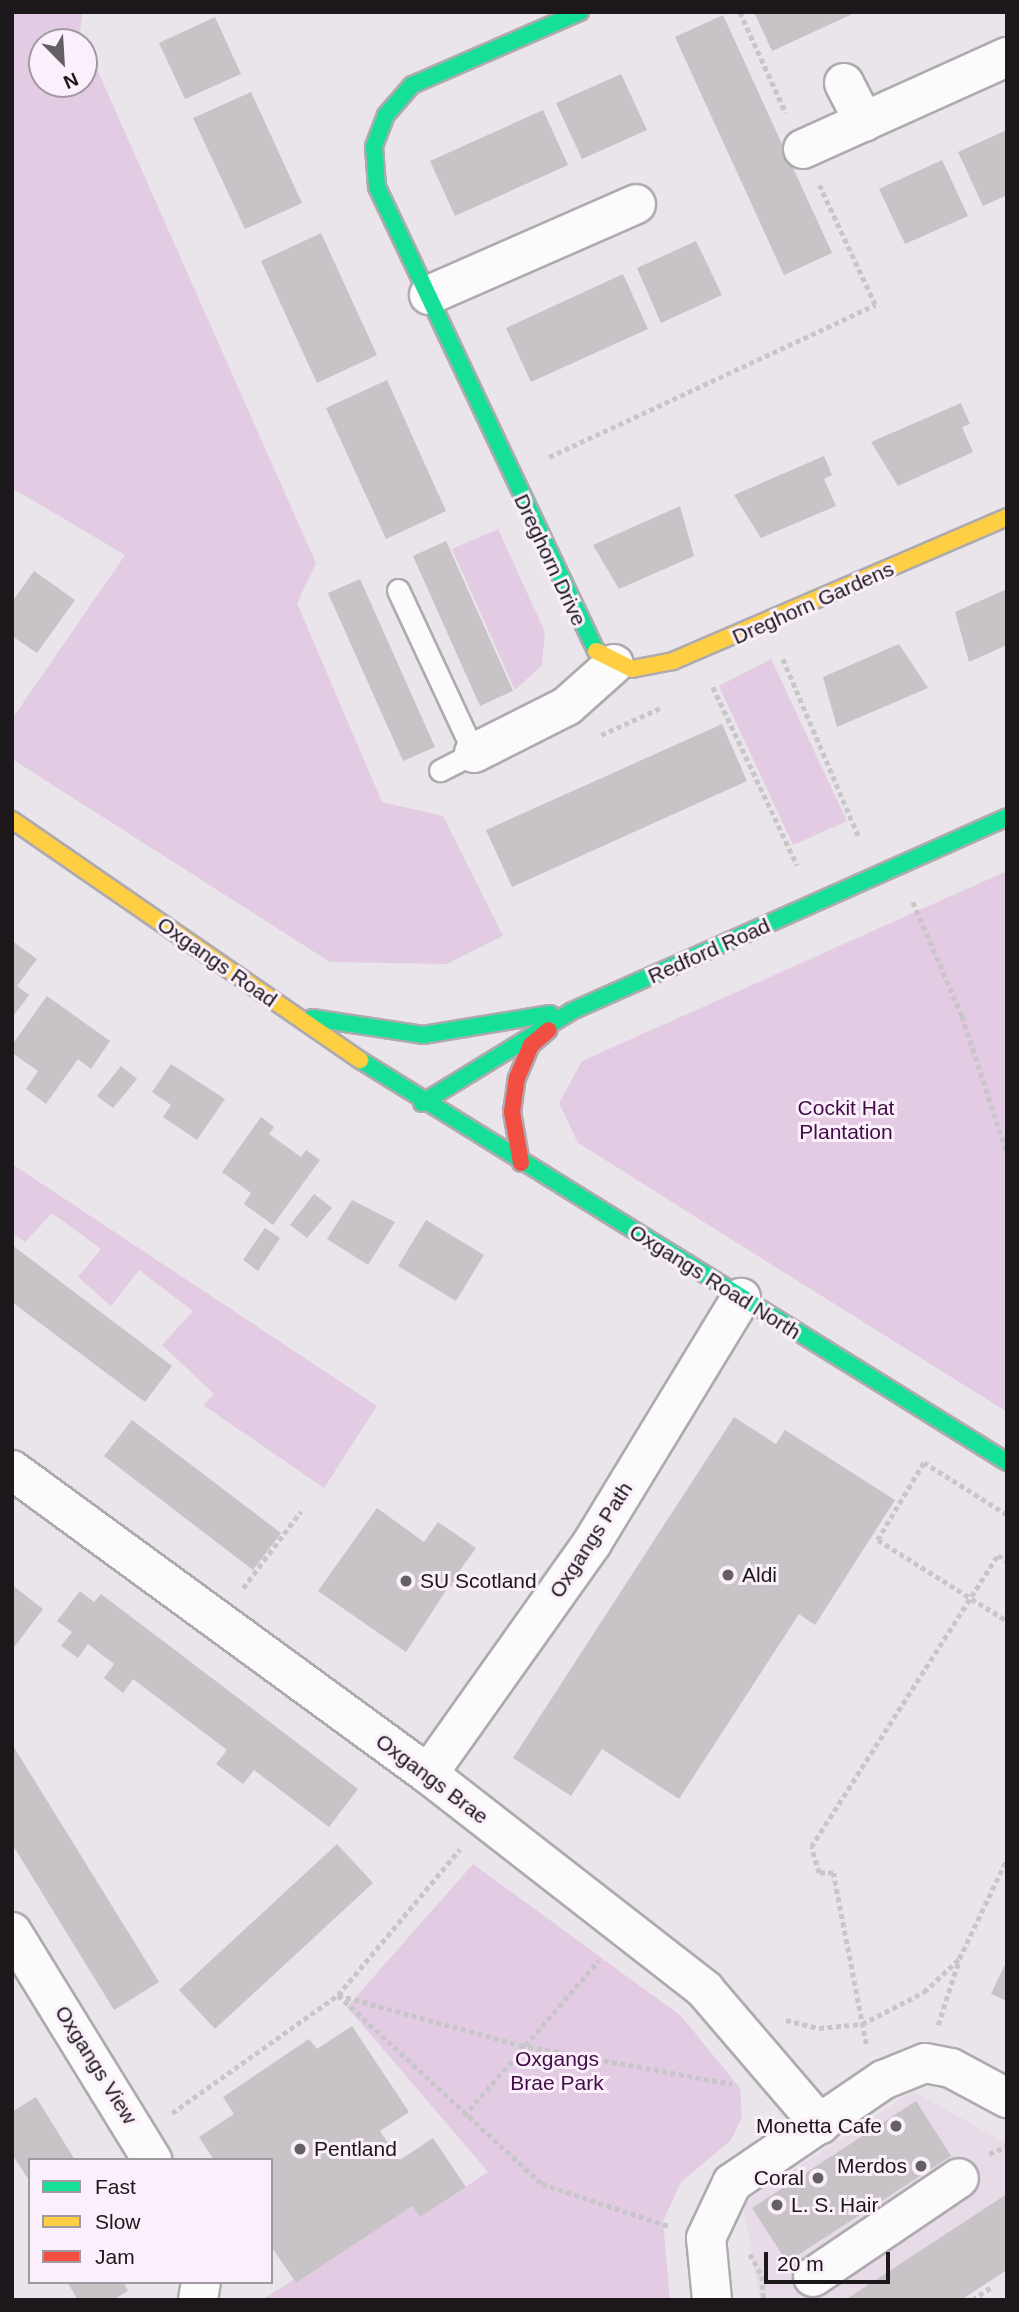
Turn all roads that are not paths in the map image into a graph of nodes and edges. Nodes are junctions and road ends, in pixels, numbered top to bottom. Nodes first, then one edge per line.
1 (580, 12) edge
2 (1007, 57) edge
3 (844, 83) dead end
4 (864, 122) junction
5 (803, 149) road end
6 (636, 204) dead end
7 (429, 295) junction
8 (1007, 517) edge
9 (398, 590) dead end
10 (614, 664) junction
11 (474, 753) junction
12 (440, 770) dead end
13 (1007, 817) edge
14 (12, 820) edge
15 (572, 1011) junction
16 (290, 1013) junction
17 (422, 1104) junction
18 (522, 1163) junction
19 (741, 1298) junction
20 (1007, 1462) edge
21 (12, 1470) edge
22 (428, 1774) junction
23 (12, 1931) edge
24 (25, 1980) edge
25 (1007, 2098) edge
26 (820, 2124) junction
27 (146, 2148) edge
28 (959, 2178) dead end
29 (813, 2277) dead end
30 (712, 2300) edge

1 - 7 street, Dreghorn Drive
2 - 4 street
3 - 4 street
4 - 5 street
6 - 7 street
7 - 10 street, Dreghorn Drive
8 - 10 street, Dreghorn Gardens
9 - 11 lane
10 - 11 street
11 - 12 lane
13 - 15 street, Redford Road
14 - 16 street, Oxgangs Road
15 - 16 street
15 - 17 street, Redford Road
15 - 18 street
16 - 17 street, Oxgangs Road
17 - 18 street, Oxgangs Road North
18 - 19 street, Oxgangs Road North
19 - 20 street, Oxgangs Road North
19 - 22 street, Oxgangs Path
21 - 22 street, Oxgangs Brae
22 - 26 street, Oxgangs Brae
23 - 24 street, Oxgangs View
24 - 27 street, Oxgangs View
25 - 26 street
26 - 30 street
28 - 29 street

